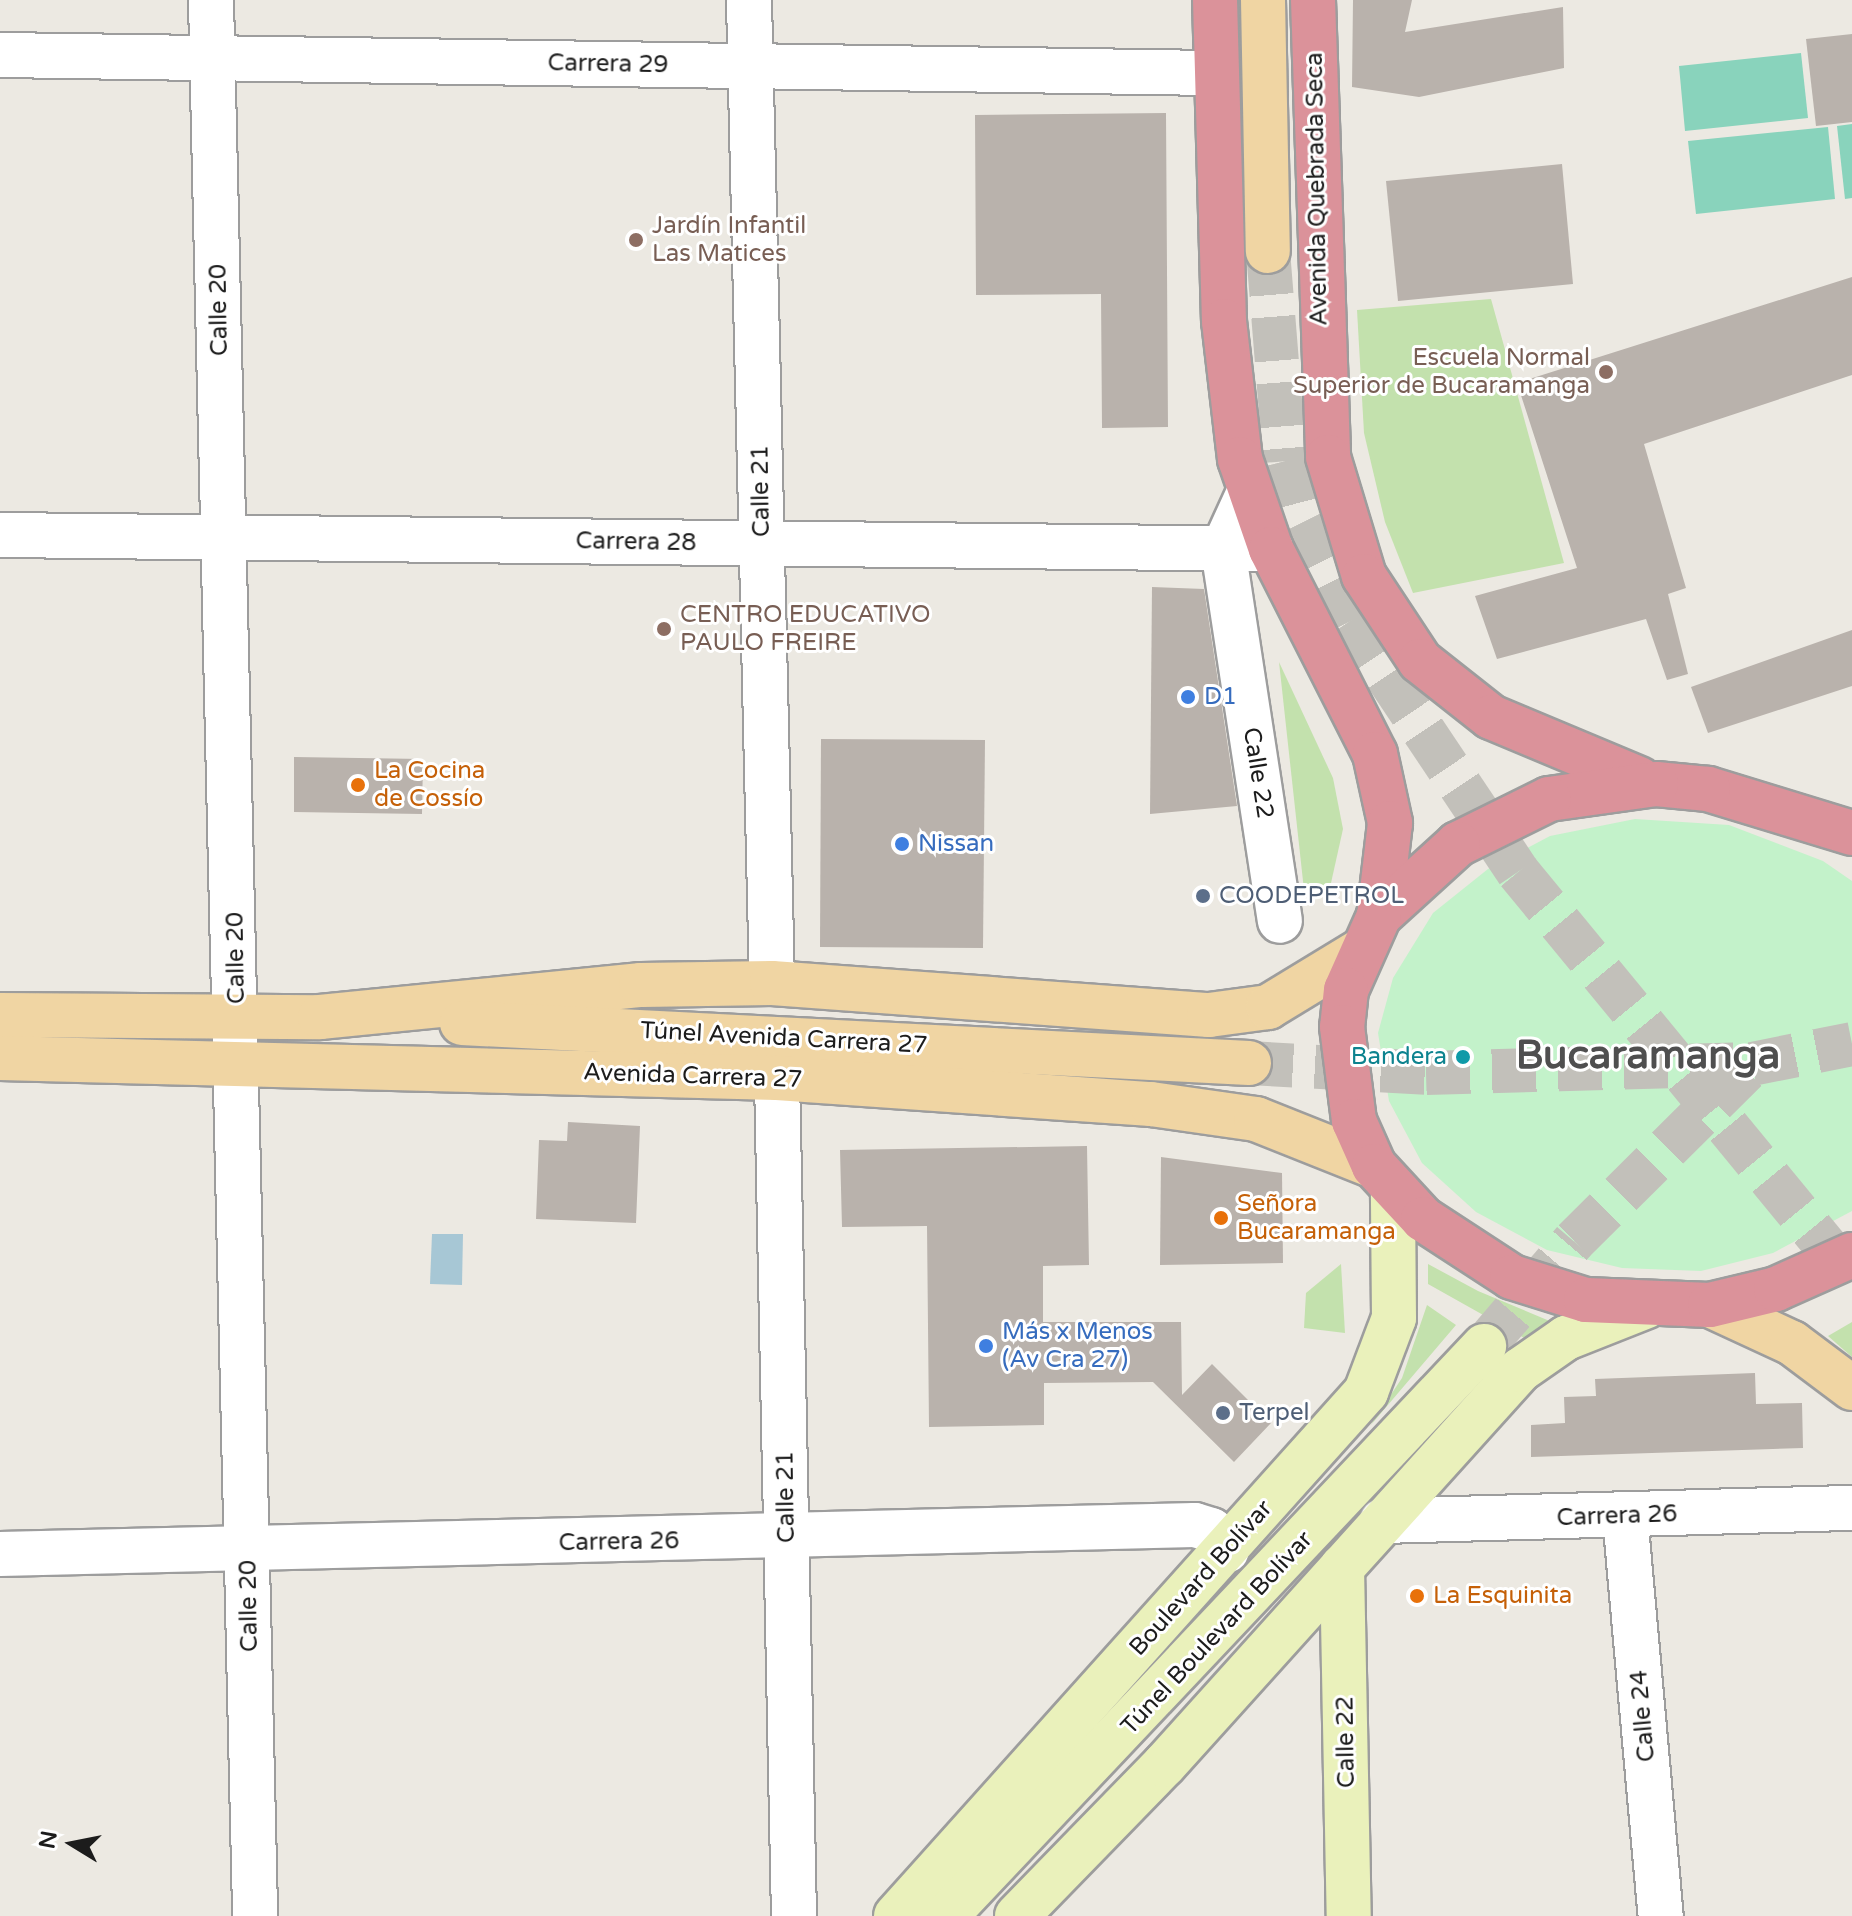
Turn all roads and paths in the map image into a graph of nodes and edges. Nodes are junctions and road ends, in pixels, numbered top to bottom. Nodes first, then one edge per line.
1 (211, 0) edge
2 (749, 0) edge
3 (1215, 0) edge
4 (1263, 0) edge
5 (1313, 0) edge
6 (0, 55) edge
7 (213, 58) junction
8 (751, 66) junction
9 (1216, 73) junction
10 (1268, 251) tunnel mouth
11 (1250, 490) junction
12 (0, 535) edge
13 (225, 537) junction
14 (762, 543) junction
15 (1223, 549) junction
16 (1271, 549) junction
17 (1656, 784) junction
18 (1852, 833) edge
19 (1280, 921) dead end
20 (1369, 934) junction
21 (772, 983) junction
22 (0, 1015) edge
23 (238, 1017) junction
24 (320, 1017) junction
25 (0, 1058) edge
26 (239, 1060) junction
27 (1249, 1063) tunnel mouth
28 (777, 1078) junction
29 (1383, 1179) junction
30 (1852, 1255) edge
31 (1710, 1305) junction
32 (1647, 1306) junction
33 (1484, 1346) tunnel mouth
34 (1852, 1388) edge
35 (1852, 1508) edge
36 (1625, 1516) junction
37 (1382, 1521) junction
38 (787, 1539) junction
39 (248, 1549) junction
40 (1227, 1551) junction
41 (0, 1554) edge
42 (1342, 1567) junction
43 (255, 1916) edge
44 (794, 1916) edge
45 (896, 1916) edge
46 (946, 1916) edge
47 (1017, 1916) edge
48 (1349, 1916) edge
49 (1661, 1916) edge

1 - 7 street, Calle 20
2 - 8 street, Calle 21
3 - 9 highway
4 - 10 main road
5 - 17 highway, Avenida Quebrada Seca
6 - 7 street, Carrera 29
7 - 8 street, Carrera 29
7 - 13 street, Calle 20
8 - 9 street, Carrera 29
8 - 14 street, Calle 21
9 - 11 highway
11 - 15 street
11 - 16 highway
12 - 13 street, Carrera 28
13 - 14 street, Carrera 28
13 - 23 street, Calle 20
14 - 15 street, Carrera 28
14 - 21 street, Calle 21
15 - 16 street, Carrera 28
15 - 19 street, Calle 22
16 - 20 highway
17 - 18 highway
17 - 20 highway
20 - 21 main road
20 - 29 highway
21 - 24 main road
22 - 23 main road
23 - 24 main road
23 - 26 street, Calle 20
24 - 27 main road, Túnel Avenida Carrera 27
25 - 26 main road, Avenida Carrera 27
26 - 28 main road, Avenida Carrera 27
26 - 39 street, Calle 20
28 - 29 main road, Avenida Carrera 27
28 - 38 street, Calle 21
29 - 32 highway
29 - 40 main road, Boulevard Bolívar
30 - 31 highway
31 - 32 highway
31 - 34 main road
32 - 37 main road
33 - 46 main road, Túnel Boulevard Bolívar
35 - 36 street, Carrera 26
36 - 37 street, Carrera 26
36 - 49 street, Calle 24
37 - 42 main road
38 - 39 street, Carrera 26
38 - 40 street, Carrera 26
38 - 44 street, Calle 21
39 - 41 street, Carrera 26
39 - 43 street, Calle 20
40 - 45 main road, Boulevard Bolívar
42 - 47 main road
42 - 48 main road, Calle 22

